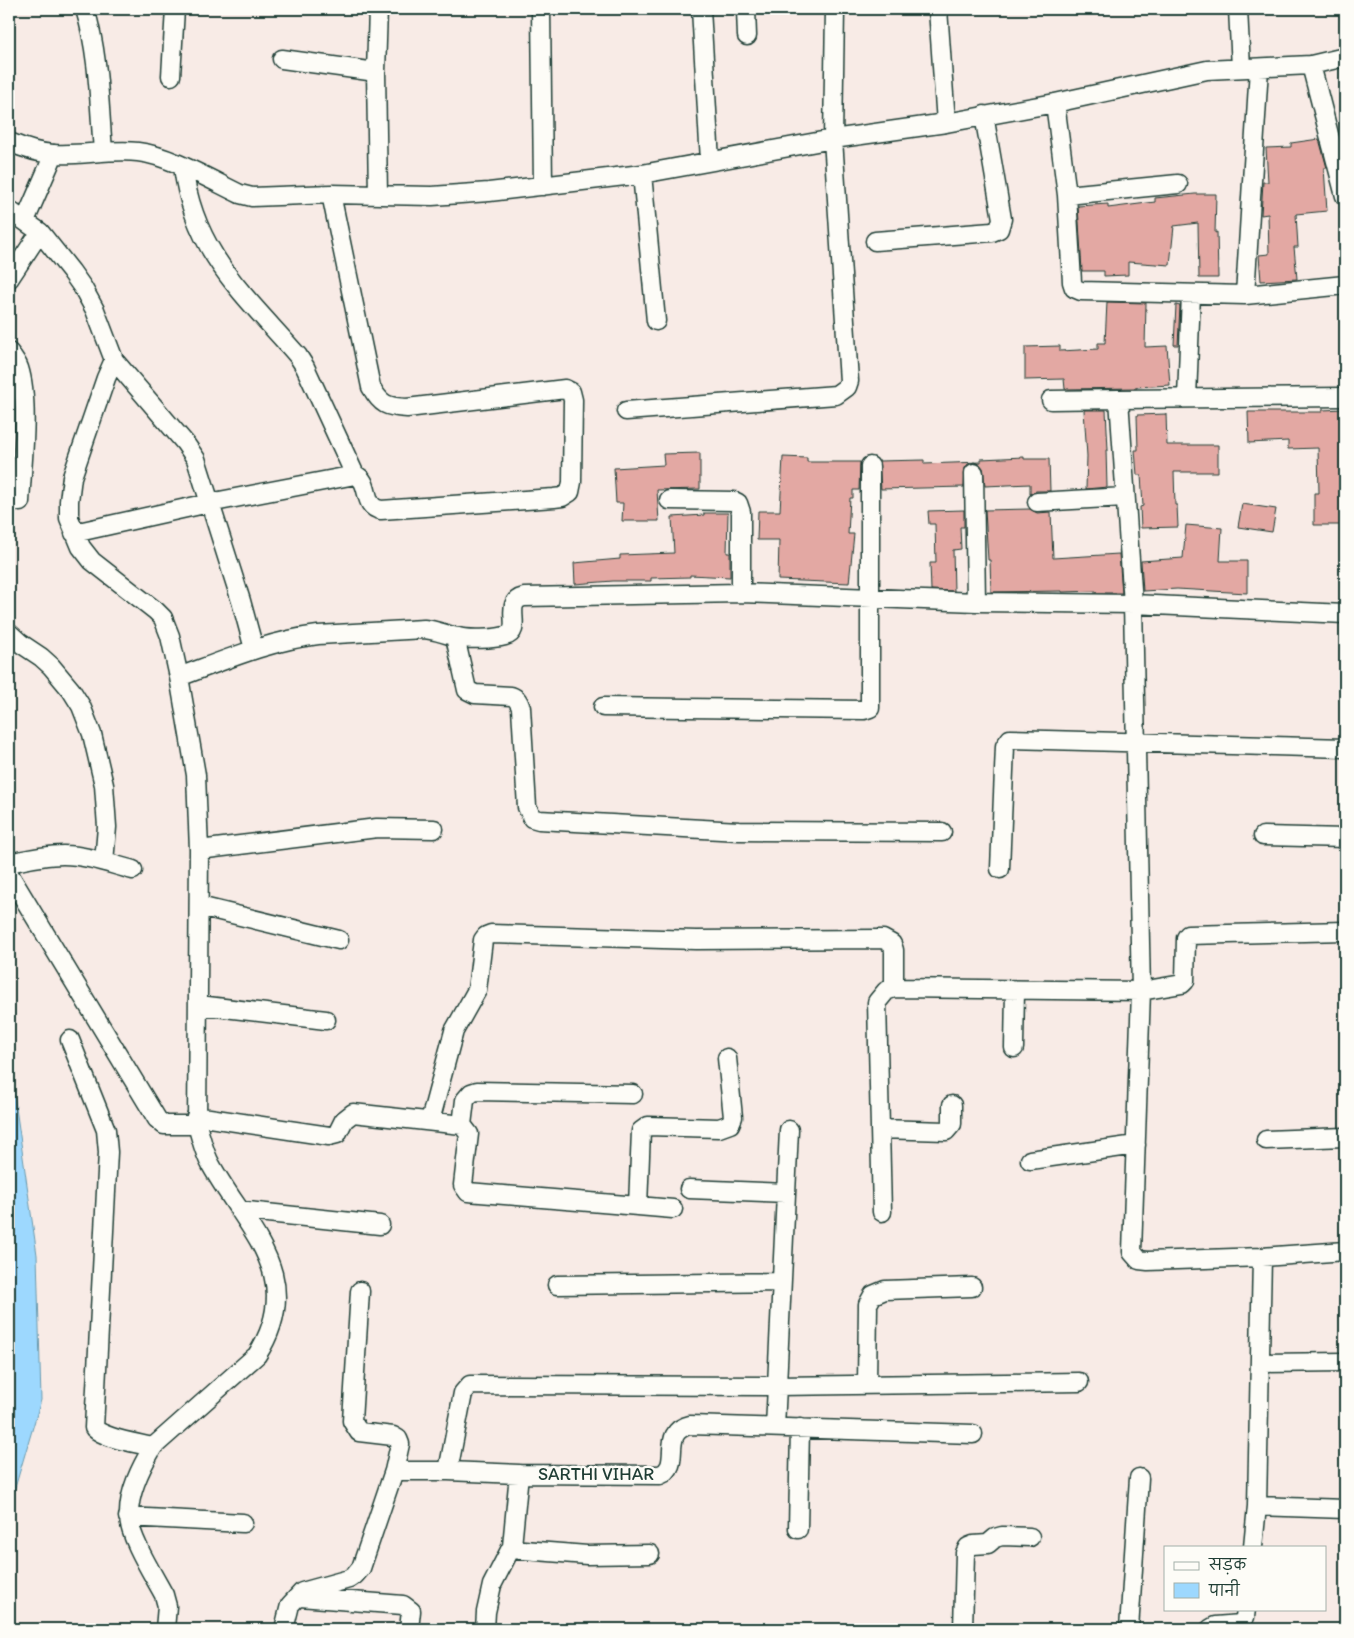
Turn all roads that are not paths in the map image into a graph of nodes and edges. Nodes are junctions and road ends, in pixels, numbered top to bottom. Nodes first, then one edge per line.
1 (84, 9) edge
2 (176, 9) edge
3 (378, 9) edge
4 (540, 9) edge
5 (701, 9) edge
6 (746, 9) edge
7 (835, 9) edge
8 (938, 9) edge
9 (1238, 9) edge
10 (747, 36) dead end
11 (1345, 57) edge
12 (282, 59) dead end
13 (1311, 64) junction
14 (1241, 68) junction
15 (1259, 68) junction
16 (376, 72) junction
17 (171, 76) dead end
18 (1055, 103) junction
19 (984, 115) junction
20 (946, 122) junction
21 (834, 139) junction
22 (9, 142) edge
23 (103, 151) junction
24 (54, 154) junction
25 (710, 161) junction
26 (183, 167) junction
27 (642, 174) junction
28 (1178, 184) dead end
29 (543, 186) junction
30 (331, 194) junction
31 (378, 195) junction
32 (1067, 195) junction
33 (1345, 196) edge
34 (9, 210) edge
35 (25, 221) junction
36 (40, 232) junction
37 (875, 241) dead end
38 (9, 278) edge
39 (1345, 285) edge
40 (1191, 294) junction
41 (1245, 295) junction
42 (656, 321) dead end
43 (9, 352) edge
44 (114, 360) junction
45 (1345, 397) edge
46 (1187, 398) junction
47 (1119, 399) junction
48 (1051, 400) dead end
49 (626, 411) dead end
50 (870, 466) dead end
51 (974, 473) dead end
52 (355, 474) junction
53 (1126, 496) junction
54 (669, 500) dead end
55 (20, 502) dead end
56 (1037, 502) dead end
57 (209, 503) junction
58 (74, 533) junction
59 (741, 593) junction
60 (869, 598) junction
61 (976, 602) junction
62 (1133, 604) junction
63 (1345, 614) edge
64 (9, 632) edge
65 (456, 637) junction
66 (254, 648) junction
67 (179, 677) junction
68 (603, 706) dead end
69 (1135, 742) junction
70 (1345, 748) edge
71 (434, 829) dead end
72 (942, 832) dead end
73 (1263, 836) dead end
74 (1345, 838) edge
75 (199, 850) junction
76 (104, 862) junction
77 (9, 863) edge
78 (1000, 869) dead end
79 (133, 870) dead end
80 (9, 874) edge
81 (199, 906) junction
82 (1345, 931) edge
83 (339, 940) dead end
84 (894, 988) junction
85 (1015, 990) junction
86 (1141, 991) junction
87 (199, 1005) junction
88 (326, 1020) dead end
89 (70, 1040) dead end
90 (1014, 1048) dead end
91 (727, 1058) dead end
92 (634, 1094) dead end
93 (952, 1105) dead end
94 (197, 1121) junction
95 (430, 1121) junction
96 (462, 1125) junction
97 (789, 1130) dead end
98 (880, 1130) junction
99 (1345, 1137) edge
100 (1266, 1140) dead end
101 (1136, 1145) junction
102 (1030, 1160) dead end
103 (689, 1189) dead end
104 (786, 1193) junction
105 (638, 1206) junction
106 (239, 1210) junction
107 (673, 1210) dead end
108 (882, 1212) dead end
109 (380, 1225) dead end
110 (1345, 1251) edge
111 (1262, 1257) junction
112 (781, 1282) junction
113 (557, 1285) dead end
114 (972, 1287) dead end
115 (360, 1291) dead end
116 (1345, 1362) edge
117 (1260, 1363) junction
118 (1079, 1382) dead end
119 (867, 1384) junction
120 (777, 1386) junction
121 (775, 1428) junction
122 (800, 1428) junction
123 (973, 1434) dead end
124 (153, 1447) junction
125 (394, 1471) junction
126 (448, 1471) junction
127 (519, 1474) junction
128 (1139, 1478) dead end
129 (1257, 1506) junction
130 (1345, 1509) edge
131 (128, 1517) junction
132 (243, 1523) dead end
133 (798, 1529) dead end
134 (1030, 1537) dead end
135 (1253, 1546) edge
136 (511, 1549) junction
137 (650, 1554) dead end
138 (296, 1597) junction
139 (1246, 1610) edge
140 (165, 1629) edge
141 (284, 1629) edge
142 (409, 1629) edge
143 (485, 1629) edge
144 (963, 1629) edge
145 (1129, 1629) edge
146 (1210, 1629) edge

1 - 23 street
2 - 17 street
3 - 16 street
4 - 29 street
5 - 25 street
6 - 10 street
7 - 21 street
8 - 20 street
9 - 14 street
11 - 13 street
12 - 16 street
13 - 15 street
13 - 33 street
14 - 15 street
14 - 18 street
15 - 41 street
16 - 31 street
18 - 19 street
18 - 32 street
19 - 20 street
19 - 37 street
20 - 21 street
21 - 25 street
21 - 49 street
22 - 24 street
23 - 24 street
23 - 26 street
24 - 35 street
25 - 27 street
26 - 30 street
26 - 52 street
27 - 29 street
27 - 42 street
28 - 32 street
29 - 31 street
30 - 31 street
30 - 52 street
32 - 40 street
34 - 35 street
35 - 36 street
36 - 38 street
36 - 44 street
39 - 41 street
40 - 41 street
40 - 46 street
43 - 55 street
44 - 57 street
44 - 58 street
45 - 46 street
46 - 47 street
47 - 48 street
47 - 53 street
50 - 60 street
51 - 61 street
52 - 57 street
53 - 56 street
53 - 62 street
54 - 59 street
57 - 58 street
57 - 66 street
58 - 67 street
59 - 60 street
59 - 65 street
60 - 61 street
60 - 68 street
61 - 62 street
62 - 63 street
62 - 69 street
64 - 76 street
65 - 66 street
65 - 72 street
66 - 67 street
67 - 75 street
69 - 70 street
69 - 78 street
69 - 86 street
71 - 75 street
73 - 74 street
75 - 81 street
76 - 77 street
76 - 79 street
80 - 94 street
81 - 83 street
81 - 87 street
82 - 86 street
84 - 85 street
84 - 95 street
84 - 98 street
85 - 86 street
85 - 90 street
86 - 101 street
87 - 88 street
87 - 94 street
89 - 124 street
91 - 105 street
92 - 96 street
93 - 98 street
94 - 95 street
94 - 106 street
95 - 96 street
96 - 105 street
97 - 104 street
98 - 108 street
99 - 100 street
101 - 102 street
101 - 111 street
103 - 104 street
104 - 112 street
105 - 107 street
106 - 109 street
106 - 124 street
110 - 111 street
111 - 117 street
112 - 113 street
112 - 120 street
114 - 119 street
115 - 125 street
116 - 117 street
117 - 129 street
118 - 119 street
119 - 120 street
120 - 121 street
120 - 126 street
121 - 122 street, SARTHI VIHAR
121 - 127 street, SARTHI VIHAR
122 - 123 street, SARTHI VIHAR
122 - 133 street
124 - 131 street
125 - 126 street, SARTHI VIHAR
125 - 138 street
126 - 127 street, SARTHI VIHAR
127 - 136 street
128 - 145 street
129 - 130 street
129 - 135 street
131 - 132 street
131 - 140 street
134 - 144 street
136 - 137 street
136 - 143 street
138 - 141 street
138 - 142 street
139 - 146 street

